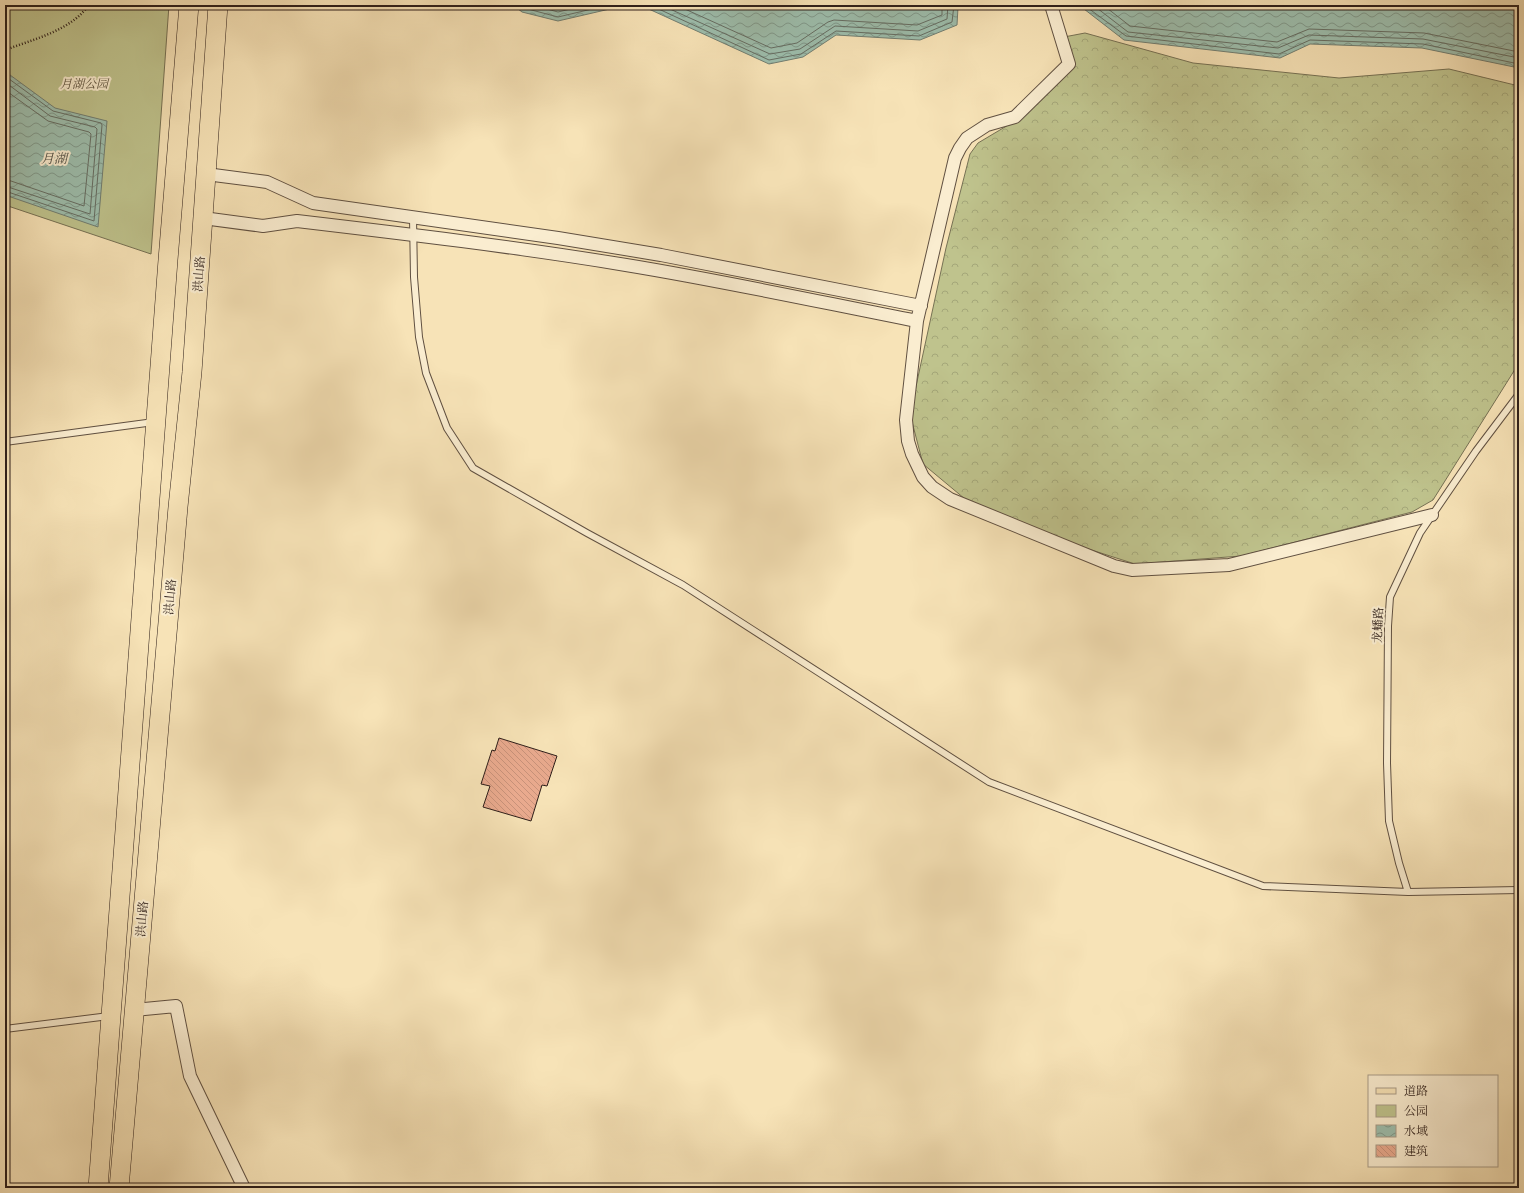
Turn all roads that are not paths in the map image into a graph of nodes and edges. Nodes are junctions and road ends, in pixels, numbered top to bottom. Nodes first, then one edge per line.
1 (189, 5) edge
2 (218, 5) edge
3 (1051, 5) edge
4 (206, 174) junction
5 (413, 217) junction
6 (203, 218) junction
7 (413, 235) junction
8 (921, 306) junction
9 (917, 321) junction
10 (1519, 394) edge
11 (157, 421) junction
12 (5, 442) edge
13 (1432, 515) junction
14 (1519, 890) edge
15 (1408, 892) junction
16 (134, 1010) junction
17 (111, 1016) junction
18 (5, 1029) edge
19 (98, 1188) edge
20 (119, 1188) edge
21 (244, 1188) edge

1 - 11 main road, 洪山路
2 - 4 main road, 洪山路
3 - 8 street
4 - 5 street
4 - 6 main road, 洪山路
5 - 7 lane
5 - 8 street
6 - 7 street
6 - 16 main road, 洪山路
7 - 9 street
7 - 15 lane
8 - 9 street
9 - 13 street
10 - 13 lane, 龙蟠路
11 - 12 lane
11 - 17 main road, 洪山路
13 - 15 lane, 龙蟠路
14 - 15 lane
16 - 20 main road, 洪山路
16 - 21 street
17 - 18 lane
17 - 19 main road, 洪山路

